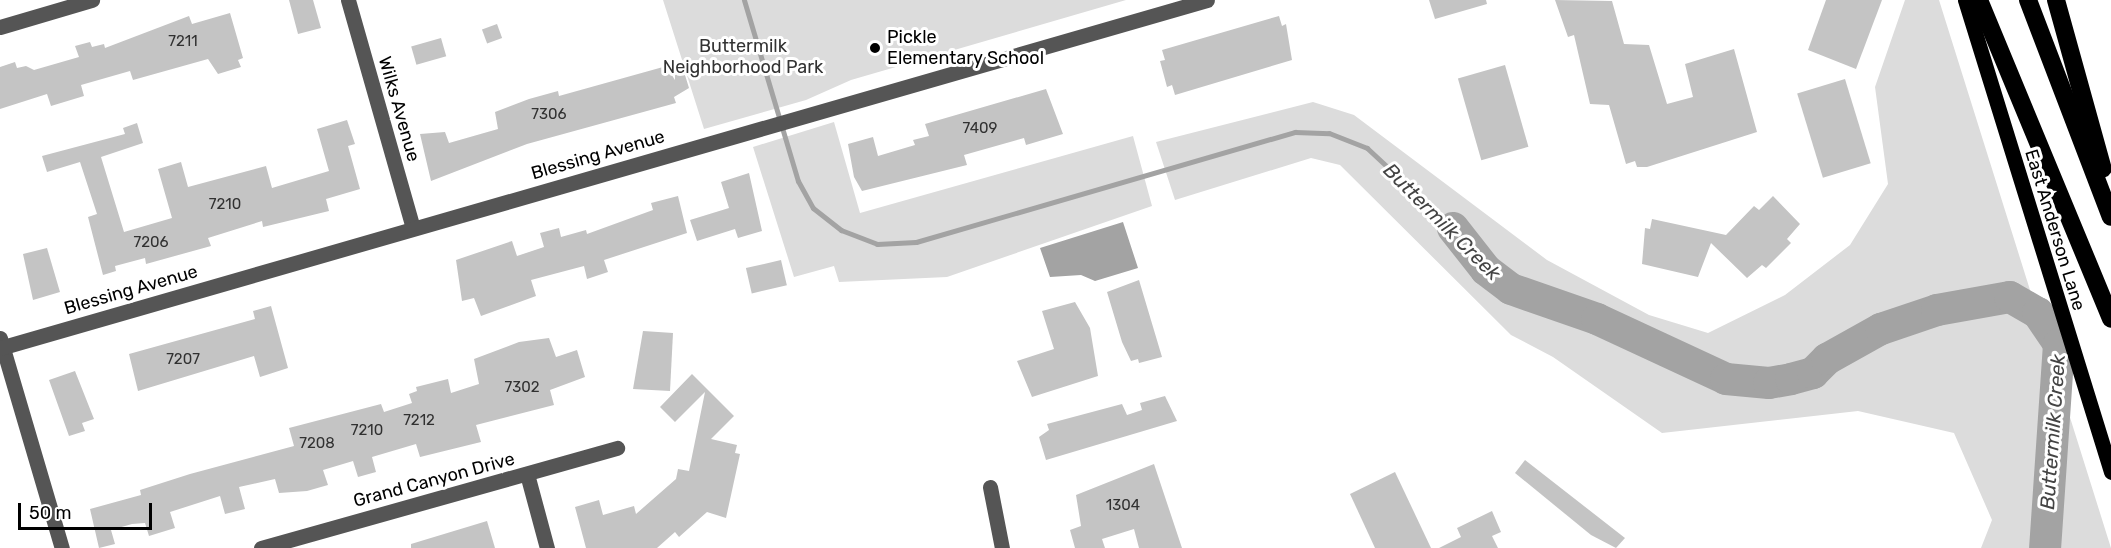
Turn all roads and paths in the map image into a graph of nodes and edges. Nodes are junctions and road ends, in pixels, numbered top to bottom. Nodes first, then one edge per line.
1 (92, 0) edge
2 (348, 0) edge
3 (1207, 0) edge
4 (1965, 0) edge
5 (1979, 0) edge
6 (2028, 0) edge
7 (2056, 0) edge
8 (0, 27) edge
9 (2111, 195) edge
10 (2111, 217) edge
11 (413, 228) junction
12 (2111, 319) edge
13 (1, 345) edge
14 (617, 448) dead end
15 (2111, 472) edge
16 (527, 474) junction
17 (990, 487) dead end
18 (310, 541) edge
19 (62, 548) edge
20 (261, 548) edge
21 (548, 548) edge
22 (1002, 548) edge

1 - 8 street
2 - 11 street, Wilks Avenue
3 - 11 street, Blessing Avenue
4 - 15 main road, East Anderson Lane
5 - 12 highway
6 - 10 highway
7 - 9 highway
11 - 13 street, Blessing Avenue
13 - 19 street
14 - 16 street, Grand Canyon Drive
16 - 18 street, Grand Canyon Drive
16 - 21 street
17 - 22 street
18 - 20 street, Grand Canyon Drive

